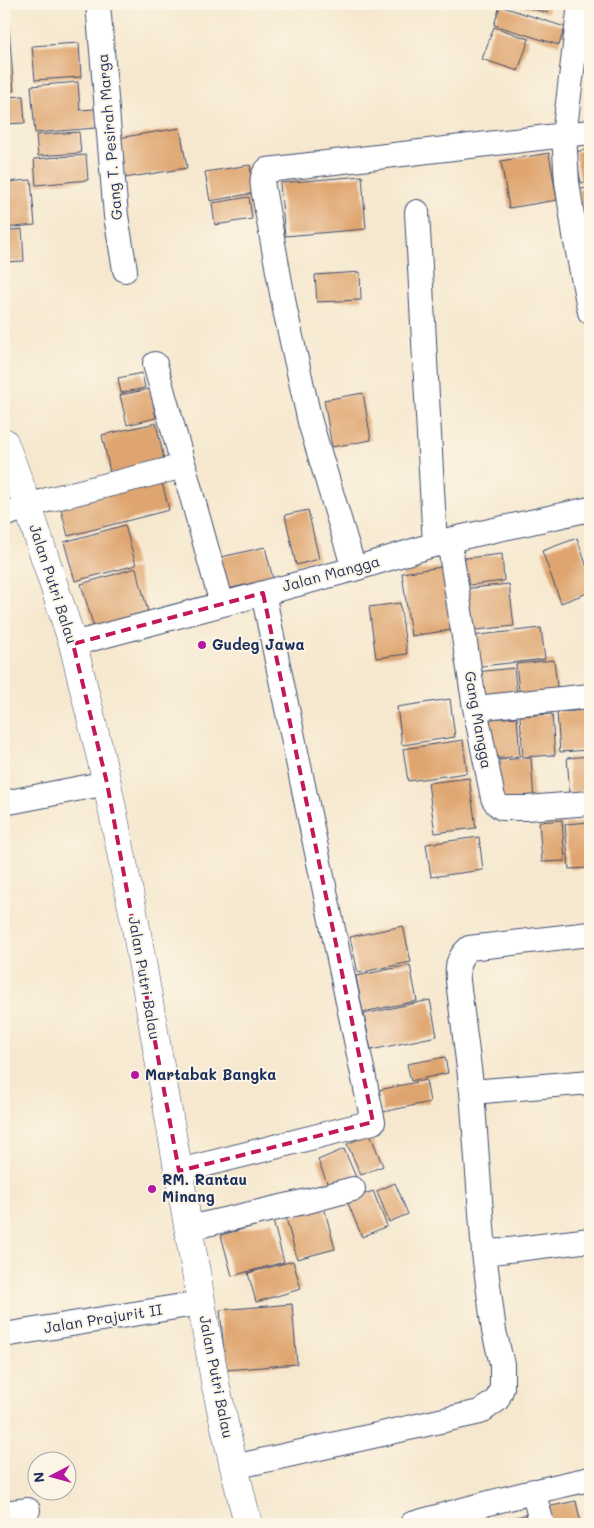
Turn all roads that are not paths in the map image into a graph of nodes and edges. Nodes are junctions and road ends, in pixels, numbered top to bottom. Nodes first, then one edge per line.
1 (98, 4) edge
2 (580, 4) edge
3 (590, 132) edge
4 (564, 136) junction
5 (417, 212) dead end
6 (125, 270) dead end
7 (590, 312) edge
8 (155, 364) dead end
9 (4, 442) edge
10 (184, 466) junction
11 (590, 509) edge
12 (16, 510) edge
13 (442, 543) junction
14 (354, 569) junction
15 (263, 593) junction
16 (222, 604) junction
17 (73, 644) junction
18 (590, 696) edge
19 (475, 708) junction
20 (107, 783) junction
21 (590, 802) edge
22 (4, 803) edge
23 (590, 934) edge
24 (590, 1082) edge
25 (472, 1092) junction
26 (178, 1171) junction
27 (353, 1189) dead end
28 (189, 1228) junction
29 (590, 1240) edge
30 (484, 1253) junction
31 (201, 1303) junction
32 (4, 1335) edge
33 (234, 1468) junction
34 (590, 1479) edge
35 (533, 1491) junction
36 (28, 1510) dead end
37 (4, 1513) edge
38 (248, 1524) edge
39 (412, 1524) edge
40 (542, 1524) edge

1 - 6 street, Gang T. Pesirah Marga
2 - 4 street
3 - 4 street
4 - 7 street
4 - 14 street
5 - 13 street, Gang Mangga
8 - 10 street
9 - 12 main road, Jalan Putri Balau
10 - 12 street
10 - 16 street
11 - 13 street, Jalan Mangga
12 - 17 main road, Jalan Putri Balau
13 - 14 street, Jalan Mangga
13 - 19 street, Gang Mangga
14 - 15 street, Jalan Mangga
15 - 16 street, Jalan Mangga
15 - 26 street
16 - 17 street, Jalan Mangga
17 - 20 main road, Jalan Putri Balau
18 - 19 street
19 - 21 street, Gang Mangga
20 - 22 street
20 - 26 main road, Jalan Putri Balau
23 - 25 street
24 - 25 street
25 - 30 street
26 - 28 main road, Jalan Putri Balau
27 - 28 street
28 - 31 main road, Jalan Putri Balau
29 - 30 street
30 - 33 street
31 - 32 street, Jalan Prajurit II
31 - 33 main road, Jalan Putri Balau
33 - 38 main road, Jalan Putri Balau
34 - 35 street
35 - 39 street
35 - 40 street
36 - 37 street

